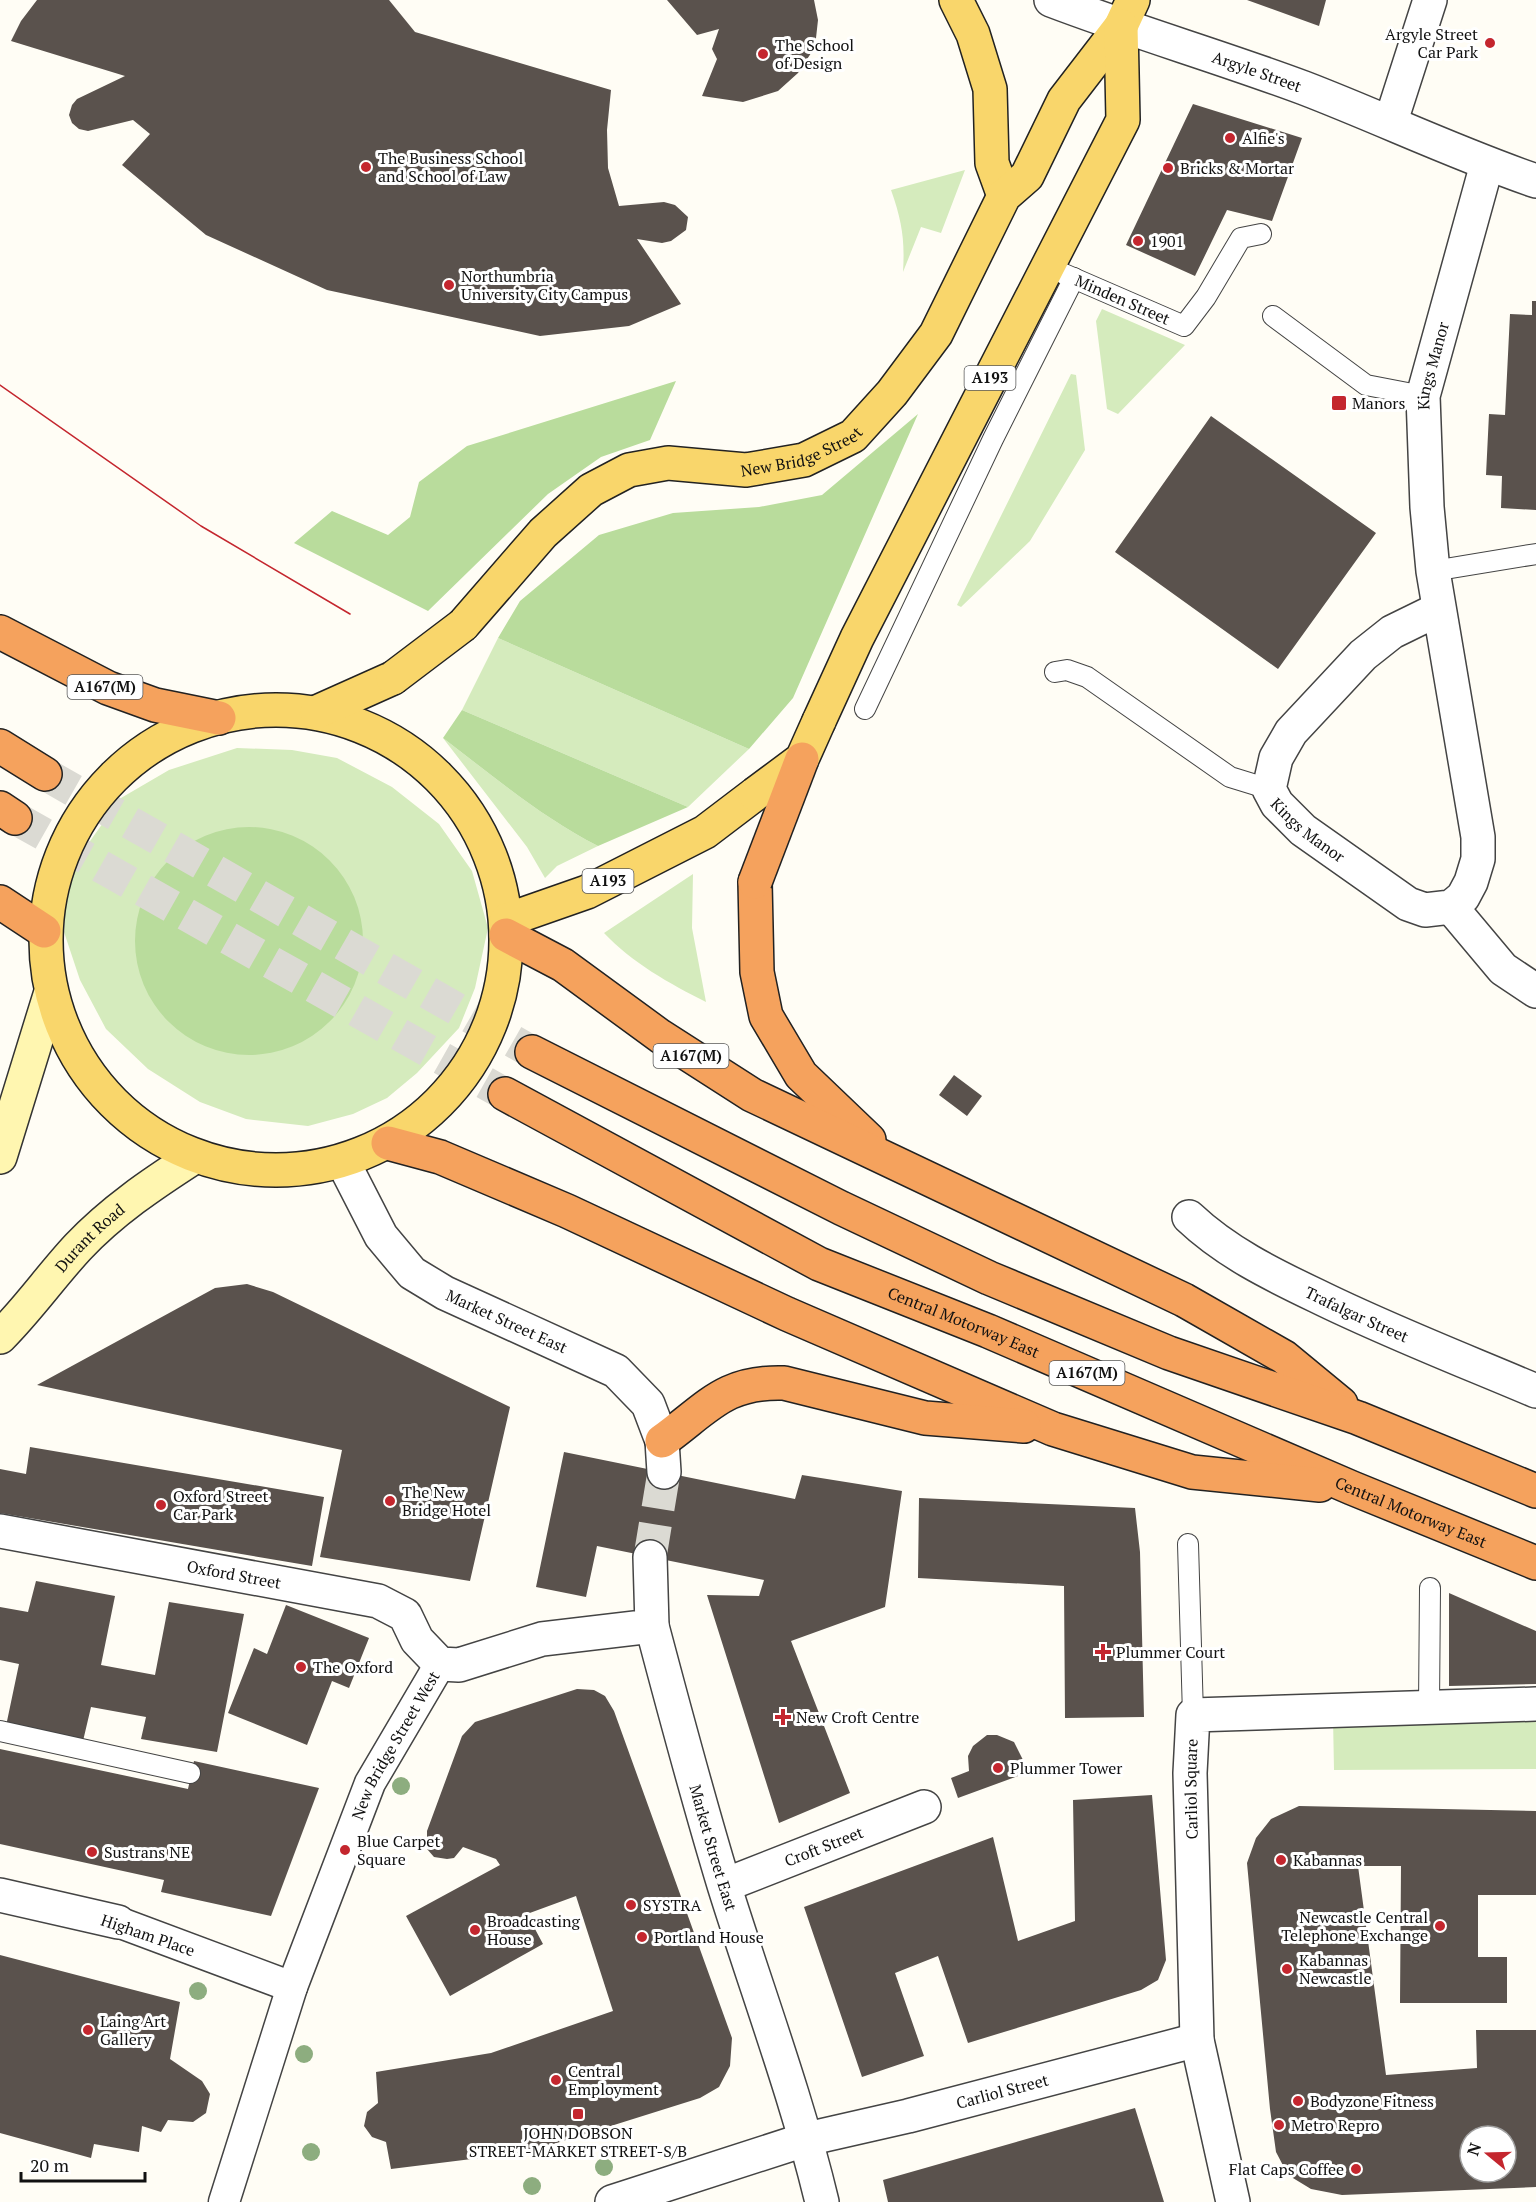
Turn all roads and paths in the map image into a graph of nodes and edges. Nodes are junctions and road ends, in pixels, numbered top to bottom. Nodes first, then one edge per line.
1 (956, 0) edge
2 (1051, 0) edge
3 (1430, 0) edge
4 (1127, 13) edge
5 (1391, 122) junction
6 (1487, 164) junction
7 (1536, 182) edge
8 (1004, 196) junction
9 (1262, 234) dead end
10 (1061, 272) junction
11 (1273, 316) dead end
12 (1423, 396) junction
13 (1536, 554) edge
14 (1433, 571) junction
15 (1440, 609) junction
16 (0, 632) edge
17 (1055, 672) dead end
18 (865, 709) dead end
19 (317, 712) junction
20 (219, 718) junction
21 (0, 746) edge
22 (802, 759) junction
23 (45, 774) tunnel mouth
24 (1269, 789) junction
25 (0, 902) edge
26 (1451, 907) junction
27 (506, 928) junction
28 (44, 931) junction
29 (1536, 991) edge
30 (50, 995) junction
31 (532, 1052) tunnel mouth
32 (505, 1094) tunnel mouth
33 (388, 1143) junction
34 (0, 1157) edge
35 (194, 1158) junction
36 (887, 1158) junction
37 (343, 1162) junction
38 (1189, 1217) dead end
39 (0, 1337) edge
40 (1536, 1391) edge
41 (1358, 1418) junction
42 (1053, 1429) junction
43 (663, 1457) joint
44 (1352, 1488) junction
45 (1536, 1491) edge
46 (0, 1531) edge
47 (1188, 1544) dead end
48 (650, 1557) tunnel mouth
49 (1536, 1563) edge
50 (1430, 1588) dead end
51 (652, 1626) junction
52 (441, 1664) junction
53 (1536, 1704) edge
54 (1429, 1706) junction
55 (1192, 1714) junction
56 (0, 1731) edge
57 (190, 1773) dead end
58 (924, 1807) dead end
59 (724, 1885) junction
60 (0, 1895) edge
61 (118, 1922) joint
62 (292, 1987) junction
63 (1197, 2040) junction
64 (807, 2139) junction
65 (224, 2202) edge
66 (612, 2202) edge
67 (822, 2202) edge
68 (1233, 2202) edge

1 - 8 main road
2 - 4 street, Argyle Street
3 - 5 street
4 - 5 street, Argyle Street
4 - 8 main road, New Bridge Street
4 - 10 main road, A193
5 - 6 street, Argyle Street
6 - 7 street, Argyle Street
6 - 12 street, Kings Manor
8 - 19 main road, New Bridge Street, bridge
9 - 10 lane, Minden Street
10 - 18 lane
10 - 22 main road, A193, bridge
11 - 12 lane
12 - 14 street, Kings Manor
13 - 14 lane
14 - 15 street, Kings Manor
15 - 24 street, Kings Manor
15 - 26 street, Kings Manor
16 - 20 highway, A167(M)
17 - 24 lane
19 - 20 main road
19 - 27 main road
20 - 28 main road
21 - 23 highway
22 - 27 main road, A193, bridge
22 - 36 highway, A167(M), bridge
24 - 26 street, Kings Manor
25 - 28 highway
26 - 29 street
27 - 33 main road
27 - 36 highway, A167(M)
28 - 30 main road
30 - 34 main road
30 - 35 main road
31 - 41 highway, A167(M)
32 - 44 highway, Central Motorway East / A167(M)
33 - 37 main road
33 - 42 highway, A167(M)
35 - 37 main road
35 - 39 main road, Durant Road
36 - 41 highway, A167(M)
37 - 43 street, Market Street East
38 - 40 street, Trafalgar Street
41 - 45 highway, A167(M)
42 - 43 highway, A167(M)
42 - 44 highway, A167(M)
44 - 49 highway, Central Motorway East / A167(M)
46 - 52 street, Oxford Street
47 - 55 lane
48 - 51 street, Market Street East
50 - 54 lane
51 - 52 street, New Bridge Street West
51 - 59 street, Market Street East
52 - 62 street, New Bridge Street West
53 - 54 street, Carliol Square
54 - 55 street, Carliol Square
55 - 63 street, Carliol Square
56 - 57 lane
58 - 59 street, Croft Street
59 - 64 street, Market Street East
60 - 61 street, Higham Place
61 - 62 street, Higham Place
62 - 65 street, New Bridge Street West
63 - 64 street, Carliol Street
63 - 68 street, Carliol Square
64 - 66 street, Carliol Street
64 - 67 street, Market Street East

